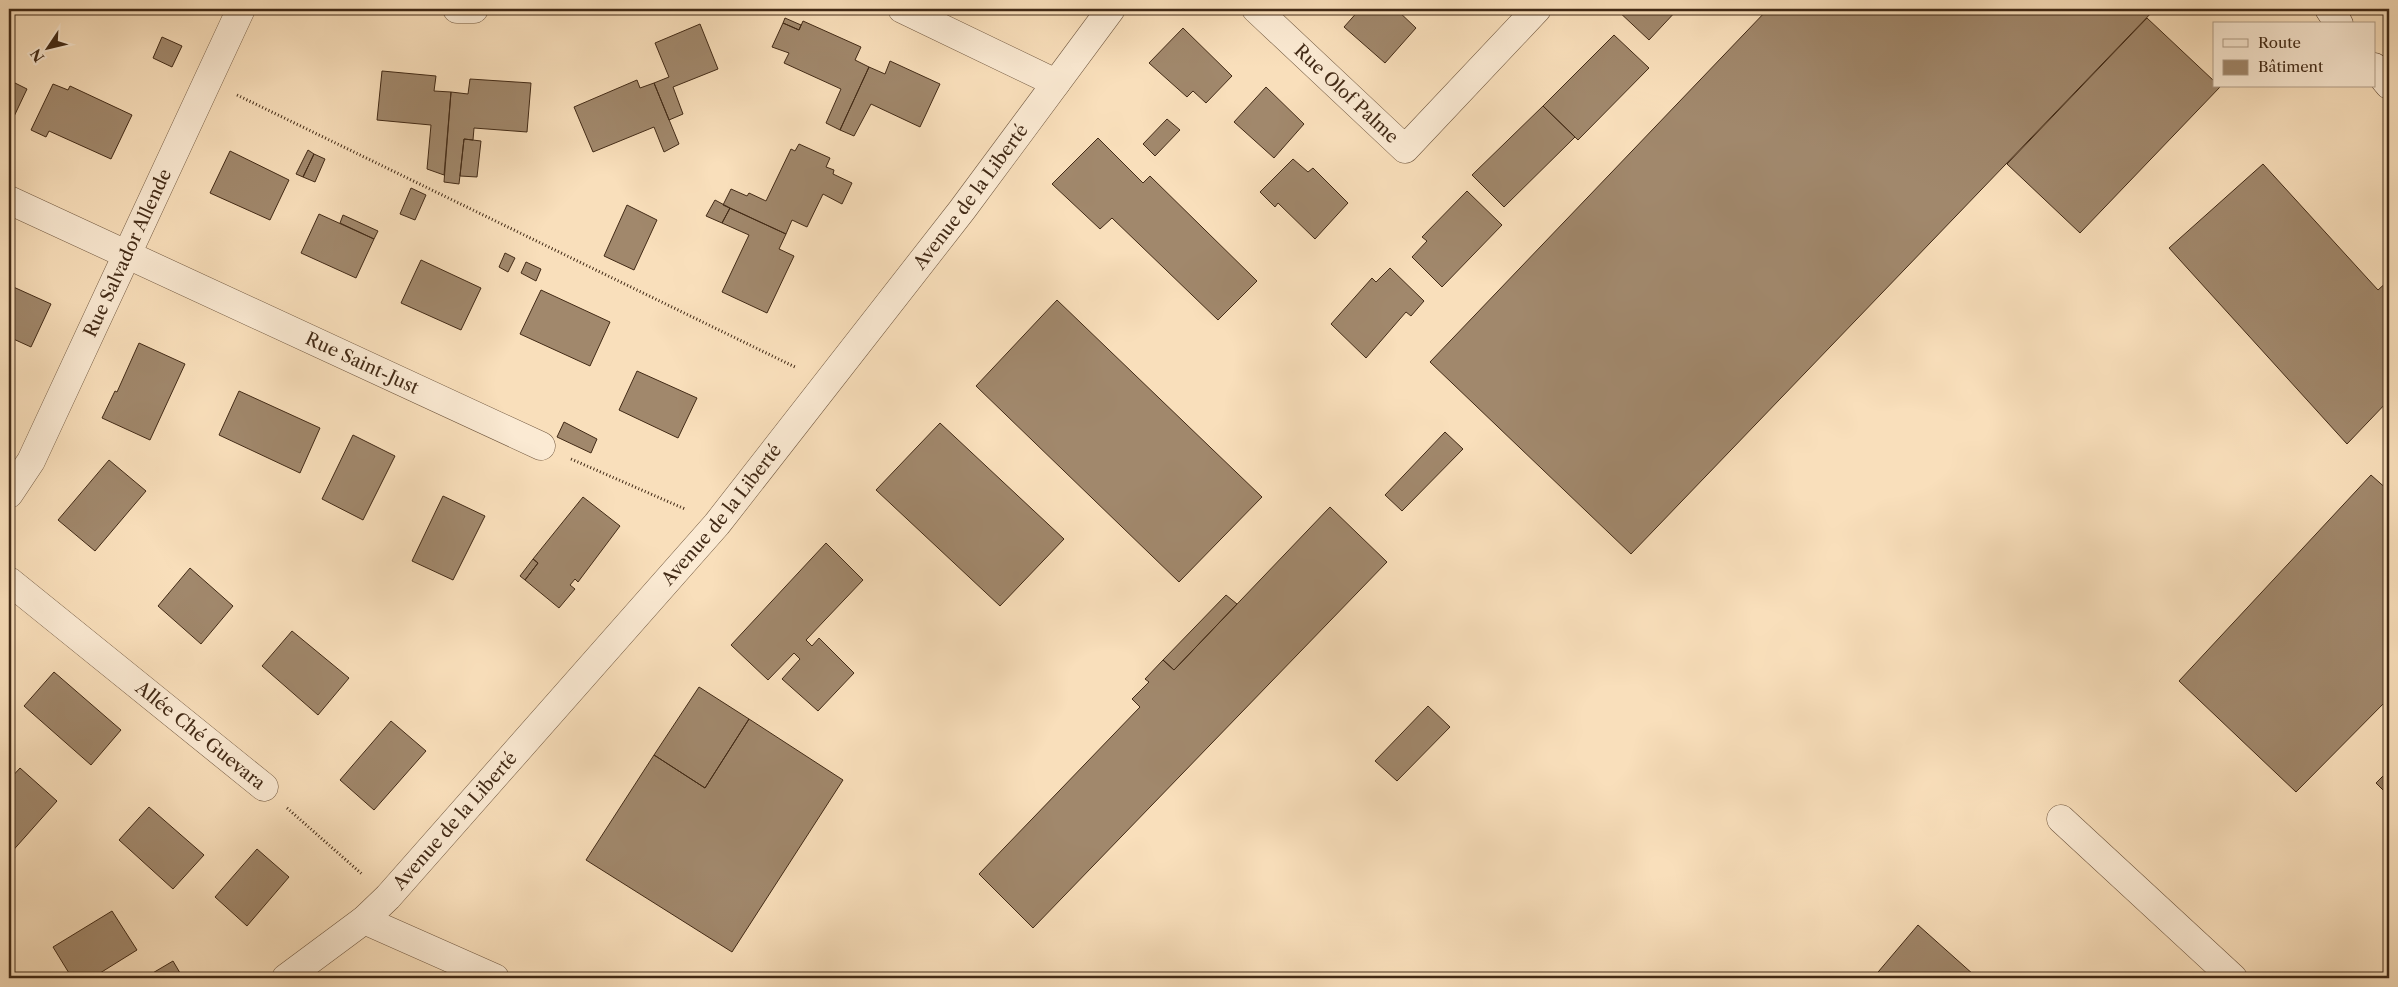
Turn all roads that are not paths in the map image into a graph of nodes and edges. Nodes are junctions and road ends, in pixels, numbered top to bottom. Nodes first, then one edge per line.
1 (241, 9) edge
2 (457, 9) edge
3 (474, 9) edge
4 (902, 9) edge
5 (1111, 9) edge
6 (1256, 9) edge
7 (1537, 9) edge
8 (2329, 9) edge
9 (2338, 22) edge
10 (2376, 69) edge
11 (1056, 83) junction
12 (2389, 85) edge
13 (9, 200) edge
14 (127, 255) junction
15 (541, 446) road end
16 (9, 494) edge
17 (9, 581) edge
18 (264, 787) road end
19 (2061, 819) dead end
20 (364, 920) junction
21 (286, 978) edge
22 (495, 978) edge
23 (2233, 978) edge

1 - 14 street, Rue Salvador Allende
2 - 3 street
4 - 11 street
5 - 11 street, Avenue de la Liberté
6 - 7 street, Rue Olof Palme
8 - 9 street
10 - 12 street
11 - 20 street, Avenue de la Liberté
13 - 14 street, Rue Saint-Just
14 - 15 street, Rue Saint-Just
14 - 16 street, Rue Salvador Allende
17 - 18 street, Allée Ché Guevara
19 - 23 street
20 - 21 street, Avenue de la Liberté
20 - 22 street

